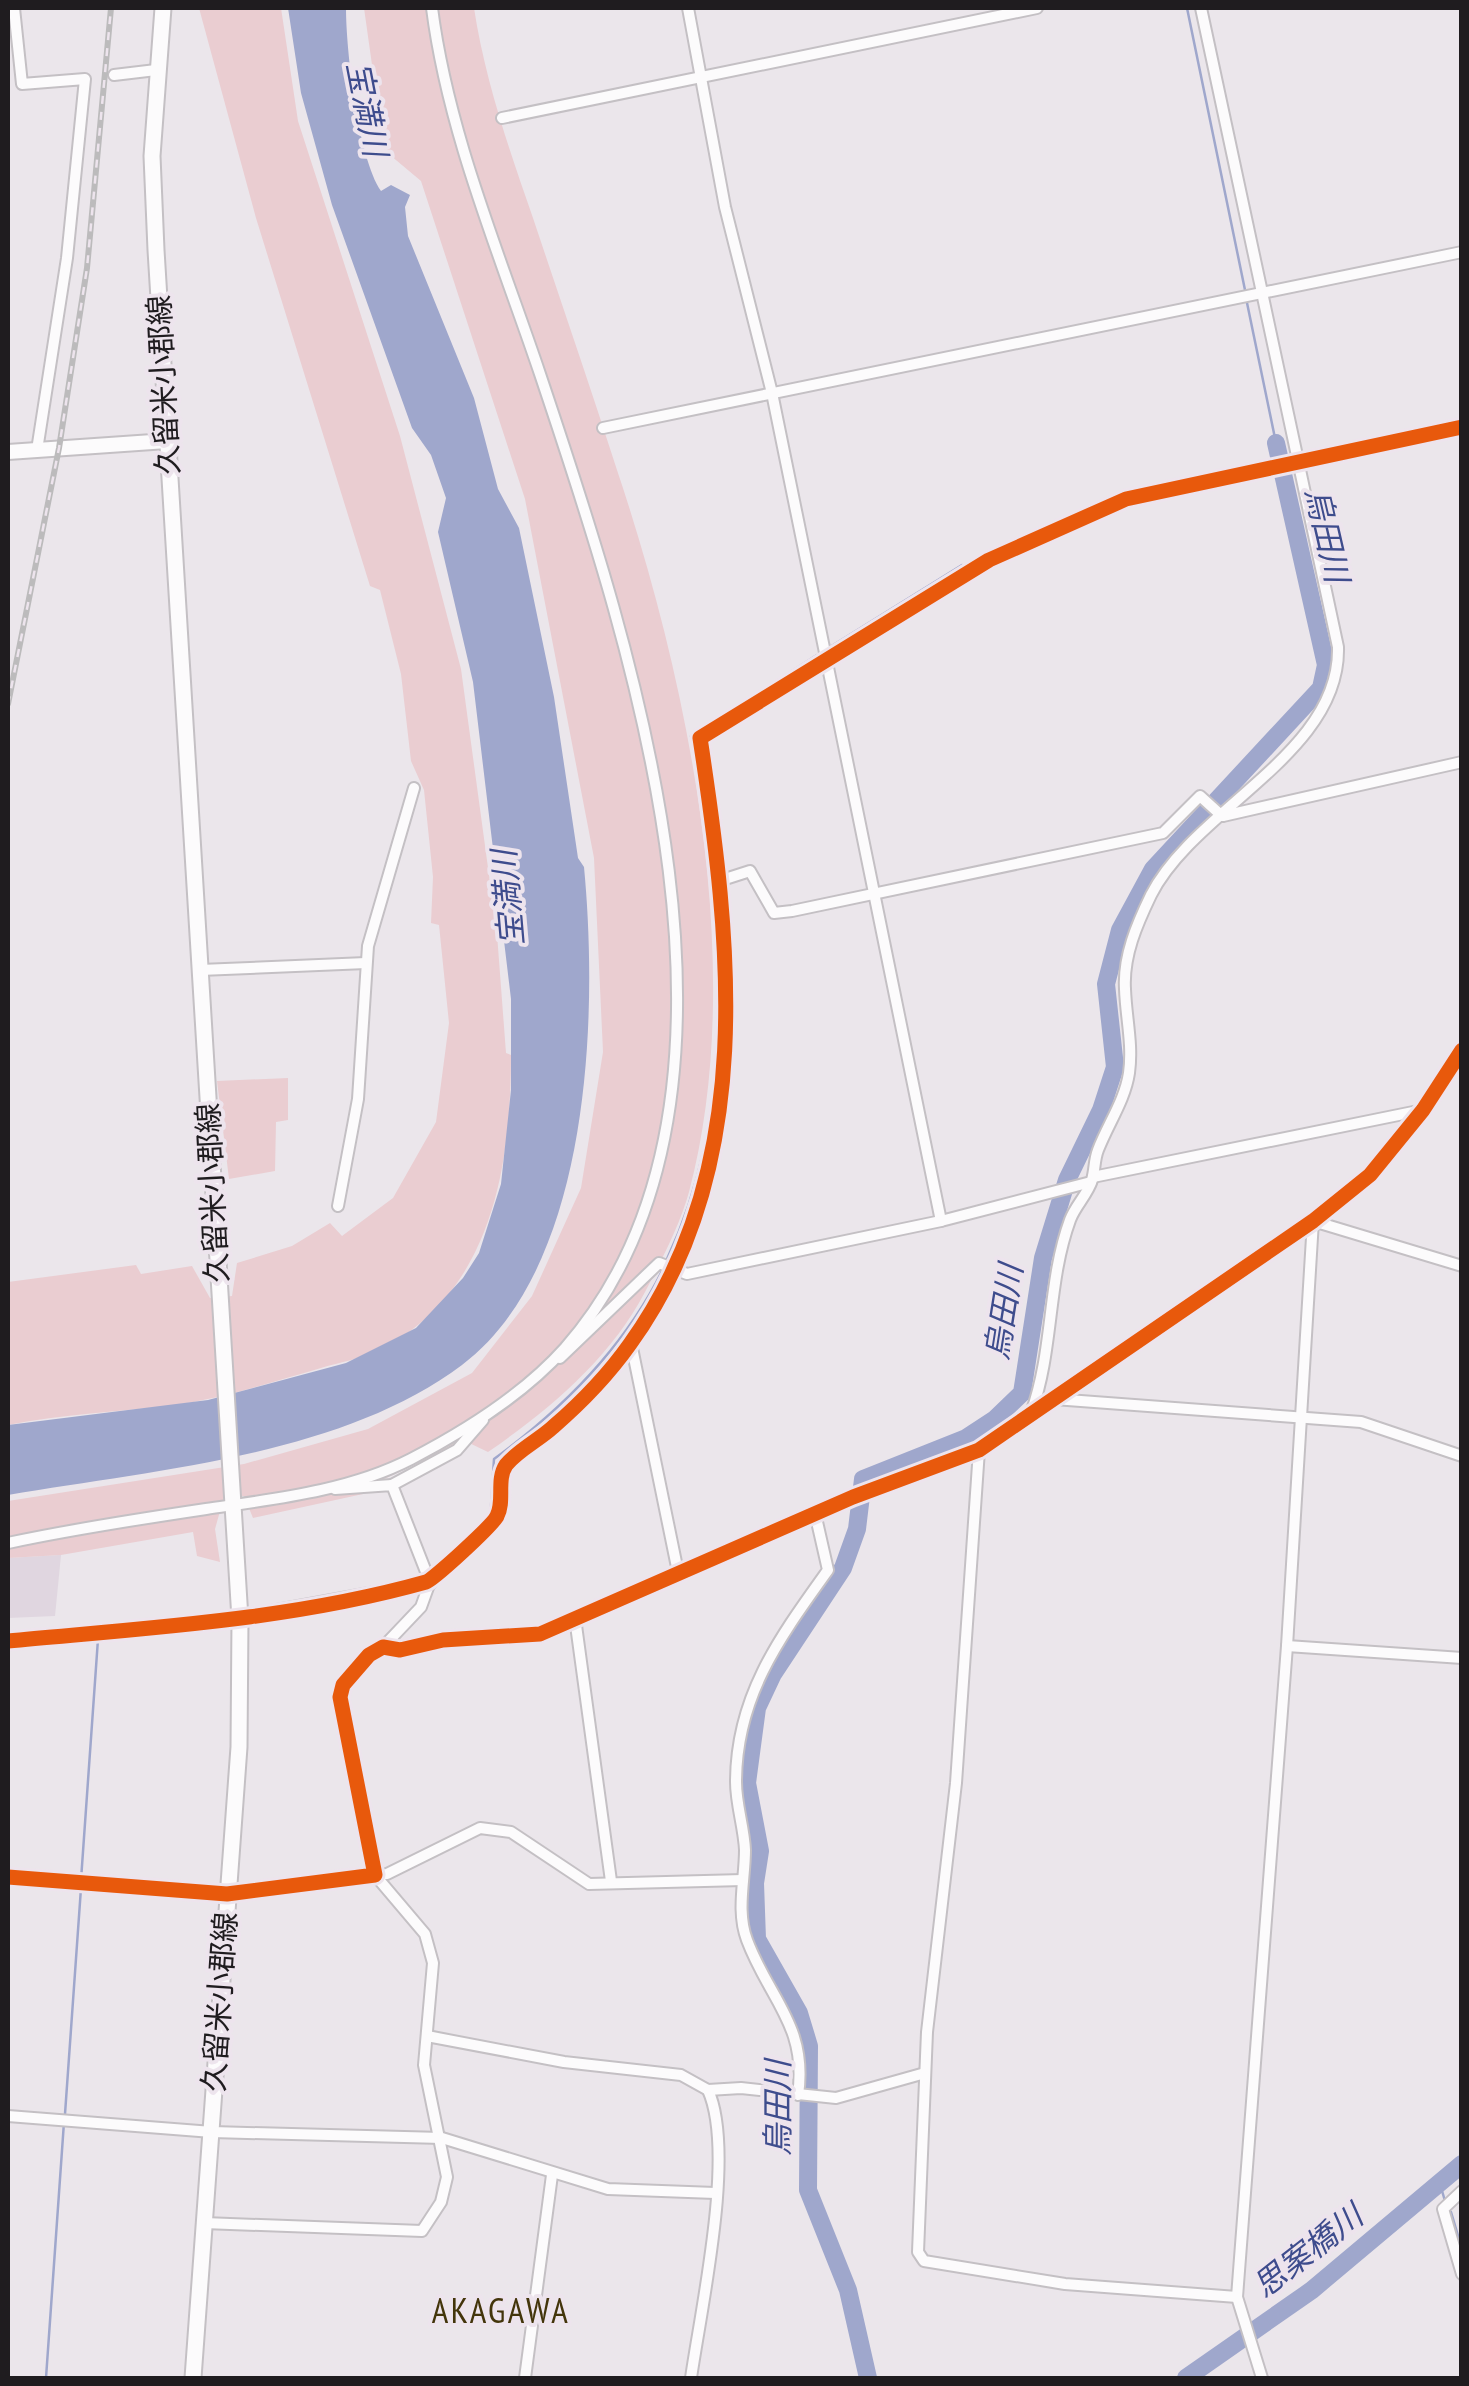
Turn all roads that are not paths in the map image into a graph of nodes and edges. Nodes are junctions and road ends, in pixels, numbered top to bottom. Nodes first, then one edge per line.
1 (14, 8) edge
2 (164, 8) edge
3 (432, 8) edge
4 (688, 8) edge
5 (1037, 8) edge
6 (1201, 8) edge
7 (156, 70) junction
8 (114, 75) dead end
9 (701, 77) junction
10 (502, 118) dead end
11 (1462, 252) edge
12 (1257, 292) junction
13 (772, 393) junction
14 (1462, 427) edge
15 (602, 428) dead end
16 (167, 441) junction
17 (36, 450) junction
18 (8, 452) edge
19 (1293, 460) junction
20 (826, 658) junction
21 (1462, 762) edge
22 (414, 788) dead end
23 (1220, 814) junction
24 (722, 880) junction
25 (875, 893) junction
26 (366, 963) junction
27 (200, 970) junction
28 (1462, 1050) edge
29 (1455, 1072) edge
30 (1423, 1110) junction
31 (1092, 1180) junction
32 (338, 1206) dead end
33 (1313, 1220) junction
34 (942, 1222) junction
35 (1462, 1266) edge
36 (674, 1272) junction
37 (632, 1343) junction
38 (547, 1366) junction
39 (1054, 1398) junction
40 (1031, 1414) junction
41 (486, 1415) junction
42 (1302, 1420) junction
43 (979, 1450) junction
44 (1462, 1456) edge
45 (392, 1485) junction
46 (324, 1488) junction
47 (233, 1502) junction
48 (815, 1513) junction
49 (8, 1543) edge
50 (678, 1572) junction
51 (430, 1582) junction
52 (254, 1614) dead end
53 (226, 1618) dead end
54 (575, 1618) junction
55 (8, 1641) edge
56 (1287, 1646) junction
57 (383, 1647) junction
58 (1462, 1658) edge
59 (375, 1875) junction
60 (8, 1878) edge
61 (743, 1880) junction
62 (611, 1882) junction
63 (227, 1894) junction
64 (427, 2036) junction
65 (925, 2074) junction
66 (708, 2090) junction
67 (801, 2095) junction
68 (8, 2116) edge
69 (212, 2132) junction
70 (442, 2138) junction
71 (552, 2174) junction
72 (1462, 2191) edge
73 (715, 2193) junction
74 (204, 2223) junction
75 (1462, 2274) edge
76 (1237, 2297) junction
77 (193, 2378) edge
78 (525, 2378) edge
79 (691, 2378) edge
80 (1262, 2378) edge

1 - 17 street
2 - 7 main road, 久留米小郡線
3 - 38 street
4 - 9 street
5 - 9 street
6 - 12 street
7 - 8 street
7 - 16 main road, 久留米小郡線
9 - 10 street
9 - 13 street
11 - 12 street
12 - 13 street
12 - 19 street
13 - 15 street
13 - 20 street
14 - 19 street
16 - 17 street
16 - 27 main road, 久留米小郡線
17 - 18 street
19 - 20 street
19 - 23 street
20 - 24 street
20 - 25 street
21 - 23 street
22 - 26 street
23 - 25 street
23 - 31 street
24 - 25 street
24 - 36 street
25 - 34 street
26 - 27 street
26 - 32 street
27 - 47 main road, 久留米小郡線
28 - 29 street
29 - 30 street
30 - 31 street
30 - 33 street
31 - 34 street
31 - 40 street
33 - 35 street
33 - 39 street
33 - 42 street
34 - 36 street
36 - 37 street
36 - 38 street
37 - 50 street
37 - 51 street
38 - 41 street
39 - 40 street
39 - 42 street
40 - 43 street
41 - 45 street
41 - 46 street
42 - 44 street
42 - 56 street
43 - 48 street
43 - 65 street
45 - 46 street
45 - 51 street
46 - 47 street
47 - 49 street
47 - 63 main road, 久留米小郡線
48 - 50 street
48 - 61 street
50 - 54 street
51 - 52 street
51 - 57 street
53 - 55 street
54 - 57 street
54 - 62 street
56 - 58 street
56 - 76 street
57 - 59 street
59 - 62 street
59 - 63 street
59 - 64 street
60 - 63 street
61 - 62 street
61 - 67 street
63 - 69 main road, 久留米小郡線
64 - 66 street
64 - 70 street
65 - 67 street
65 - 76 street
66 - 67 street
66 - 73 street
68 - 69 street
69 - 70 street
69 - 74 main road, 久留米小郡線
70 - 71 street
70 - 74 street
71 - 73 street
71 - 78 street
72 - 75 street
73 - 79 street
74 - 77 main road, 久留米小郡線
76 - 80 street

